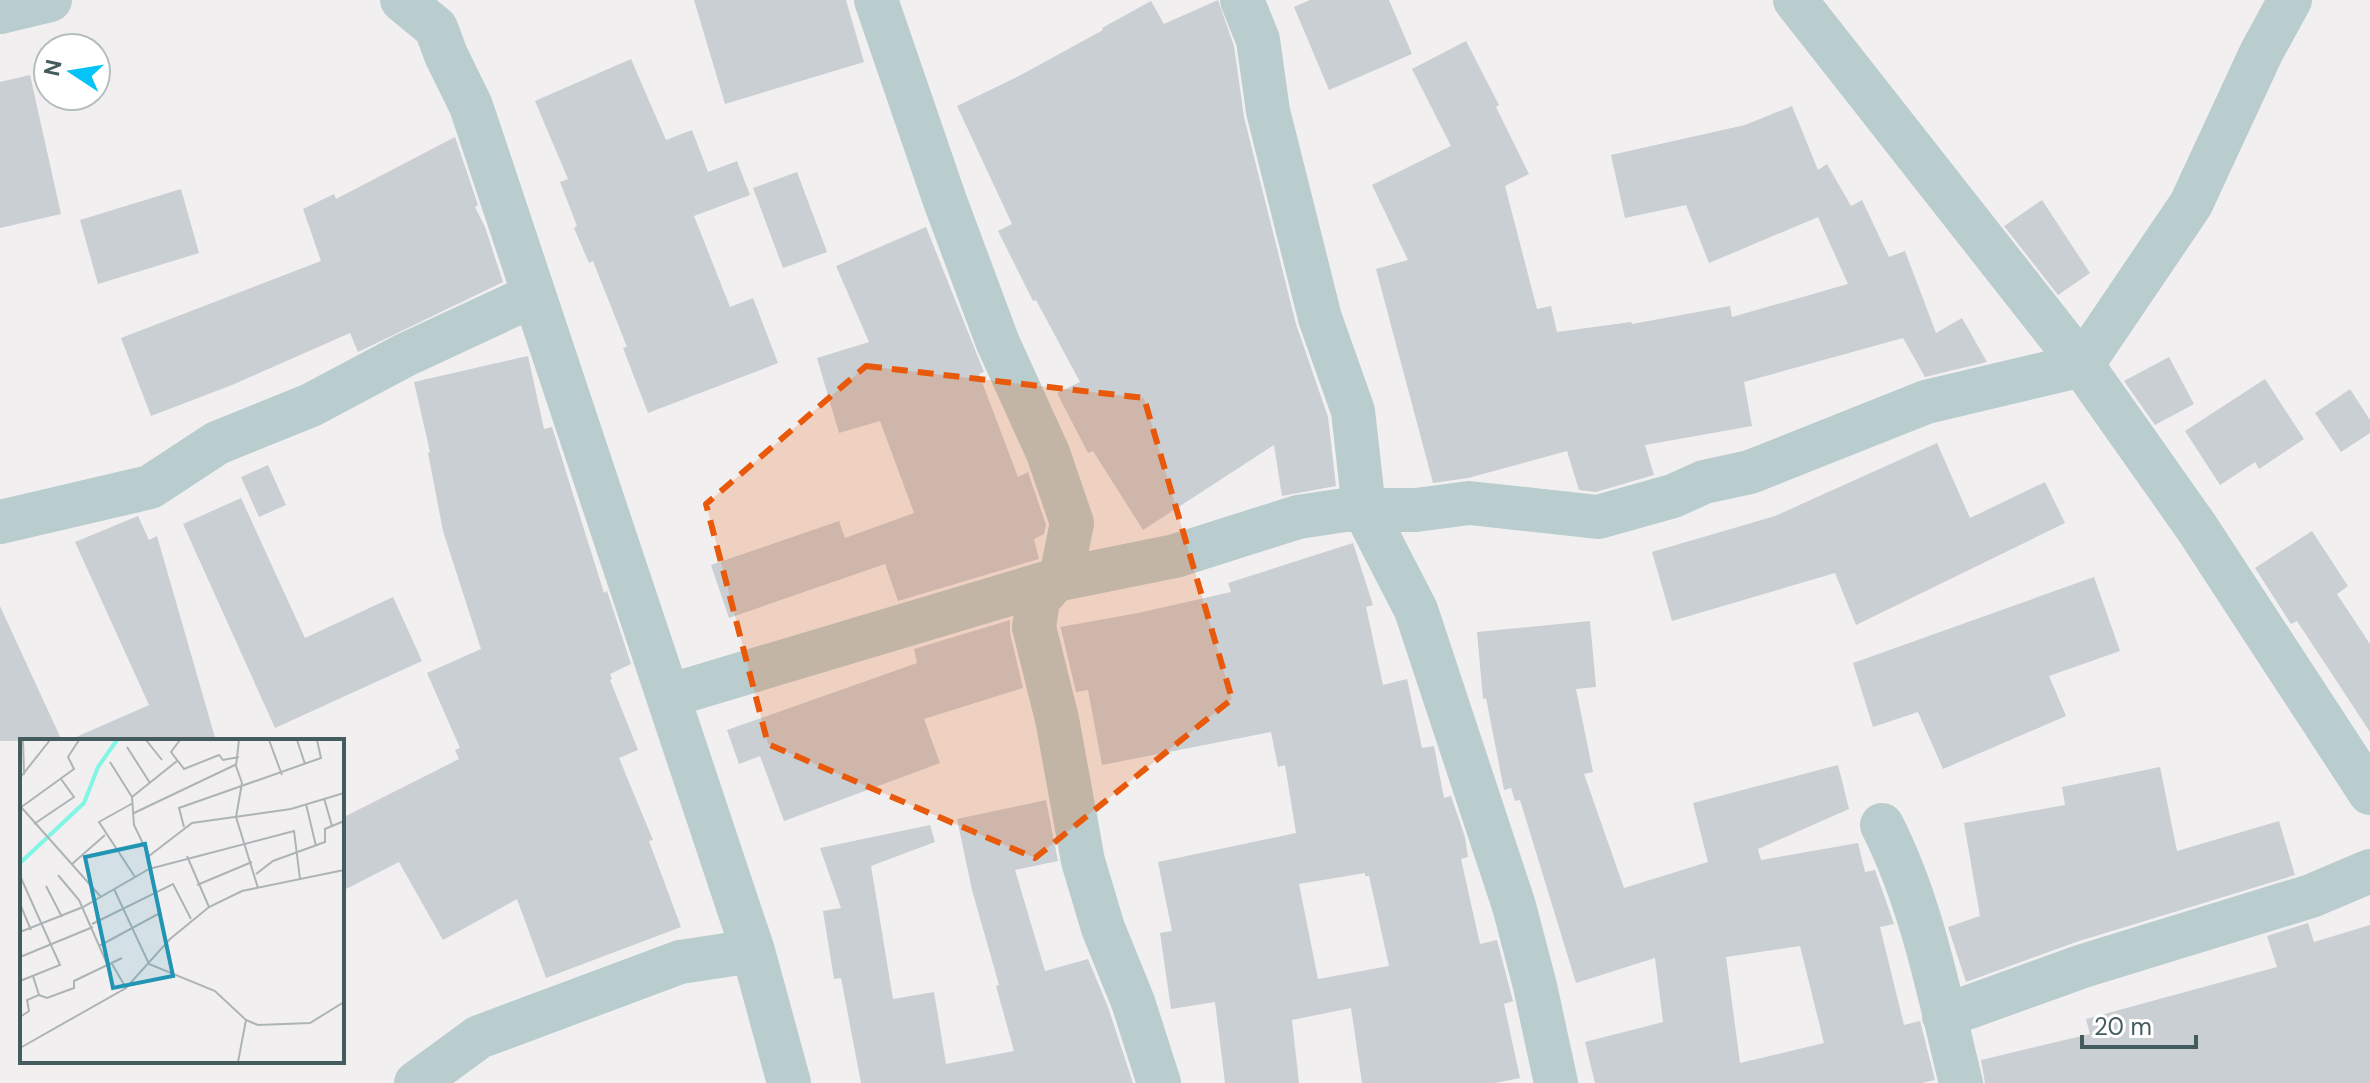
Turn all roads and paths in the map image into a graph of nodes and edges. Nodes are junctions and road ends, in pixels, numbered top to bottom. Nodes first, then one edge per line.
1 (50, 0) edge
2 (402, 0) edge
3 (876, 0) edge
4 (1242, 0) edge
5 (1795, 0) edge
6 (2290, 0) edge
7 (0, 12) edge
8 (435, 14) edge
9 (534, 295) junction
10 (2082, 365) junction
11 (1364, 509) junction
12 (0, 522) edge
13 (1056, 580) junction
14 (668, 696) junction
15 (2370, 793) edge
16 (1882, 825) dead end
17 (2370, 871) edge
18 (753, 951) junction
19 (1944, 1016) junction
20 (416, 1083) edge
21 (789, 1083) edge
22 (1159, 1083) edge
23 (1556, 1083) edge
24 (1961, 1083) edge

1 - 7 street
2 - 8 street
3 - 13 street
4 - 11 street
5 - 10 street
6 - 10 street
8 - 9 street
9 - 12 street
9 - 14 street
10 - 11 street
10 - 15 street
11 - 13 street
11 - 23 street
13 - 14 street
13 - 22 street
14 - 18 street
16 - 19 street
17 - 19 street
18 - 20 street
18 - 21 street
19 - 24 street

